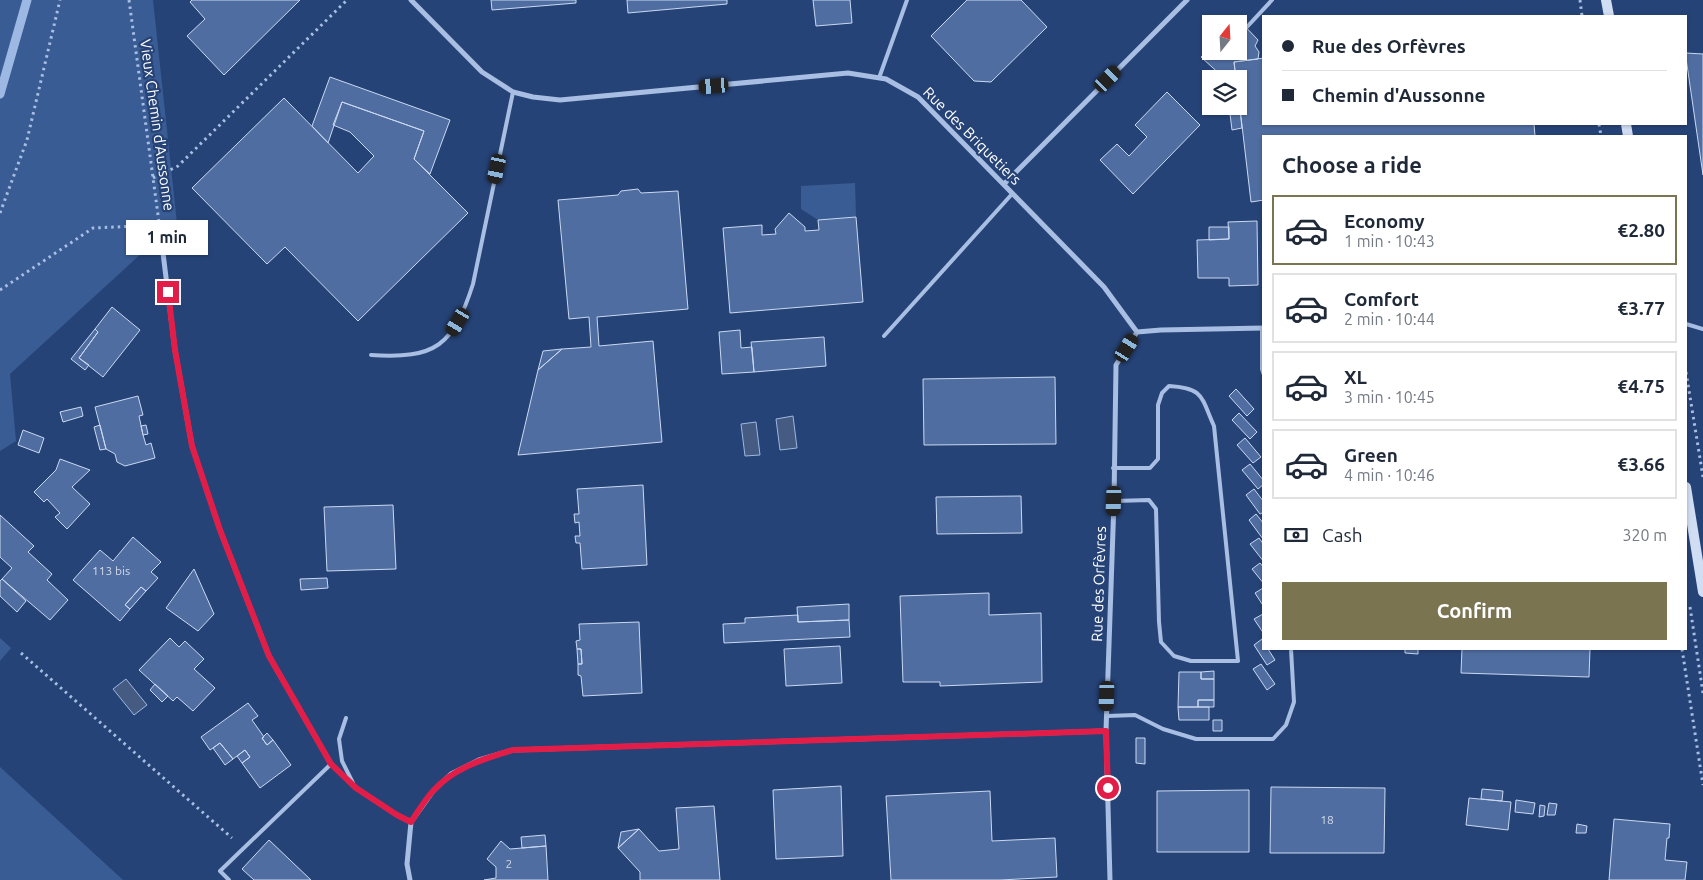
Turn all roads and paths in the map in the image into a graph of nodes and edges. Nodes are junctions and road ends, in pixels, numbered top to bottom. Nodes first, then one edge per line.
1 (60, 0) edge
2 (129, 0) edge
3 (347, 0) edge
4 (412, 0) edge
5 (907, 0) edge
6 (1187, 0) edge
7 (1272, 0) edge
8 (1580, 0) edge
9 (1606, 0) edge
10 (1582, 15) edge
11 (1608, 15) edge
12 (1248, 26) edge
13 (879, 78) junction
14 (513, 92) junction
15 (153, 178) junction
16 (1004, 184) junction
17 (1012, 194) junction
18 (0, 214) edge
19 (160, 225) junction
20 (163, 253) joint
21 (0, 290) edge
22 (1687, 324) edge
23 (1262, 328) edge
24 (1703, 329) edge
25 (1137, 332) junction
26 (884, 336) dead end
27 (371, 355) dead end
28 (1687, 378) edge
29 (1114, 468) junction
30 (1703, 478) edge
31 (1687, 493) edge
32 (1114, 501) junction
33 (1703, 592) edge
34 (1689, 604) dead end
35 (1291, 650) edge
36 (1682, 650) edge
37 (21, 653) dead end
38 (1703, 693) edge
39 (1107, 716) junction
40 (346, 718) dead end
41 (1106, 731) junction
42 (331, 764) junction
43 (1703, 785) edge
44 (356, 788) junction
45 (411, 822) junction
46 (244, 848) junction
47 (229, 880) edge
48 (410, 880) edge
49 (1110, 880) edge

1 - 18 path
2 - 15 path, Vieux Chemin d'Aussonne
3 - 15 path
4 - 14 street, Rue des Briquetiers
5 - 13 lane
6 - 16 street
7 - 12 lane
8 - 10 path
9 - 11 main road
13 - 14 street, Rue des Briquetiers
13 - 16 street, Rue des Briquetiers
14 - 27 lane
15 - 19 path, Vieux Chemin d'Aussonne
16 - 17 street, Rue des Briquetiers
17 - 25 street, Rue des Briquetiers
17 - 26 lane
19 - 20 path, Vieux Chemin d'Aussonne
19 - 21 path
20 - 42 street
22 - 24 lane
23 - 25 street
25 - 29 street, Rue des Orfèvres
28 - 30 path
29 - 32 street, Rue des Orfèvres
29 - 32 lane
31 - 33 main road
32 - 39 street, Rue des Orfèvres
34 - 38 path
35 - 39 lane
36 - 43 path
37 - 46 path
39 - 41 street, Rue des Orfèvres
40 - 44 lane
41 - 45 street
41 - 49 street, Rue des Orfèvres
42 - 44 street
42 - 46 lane
44 - 45 street
45 - 48 street
46 - 47 lane

